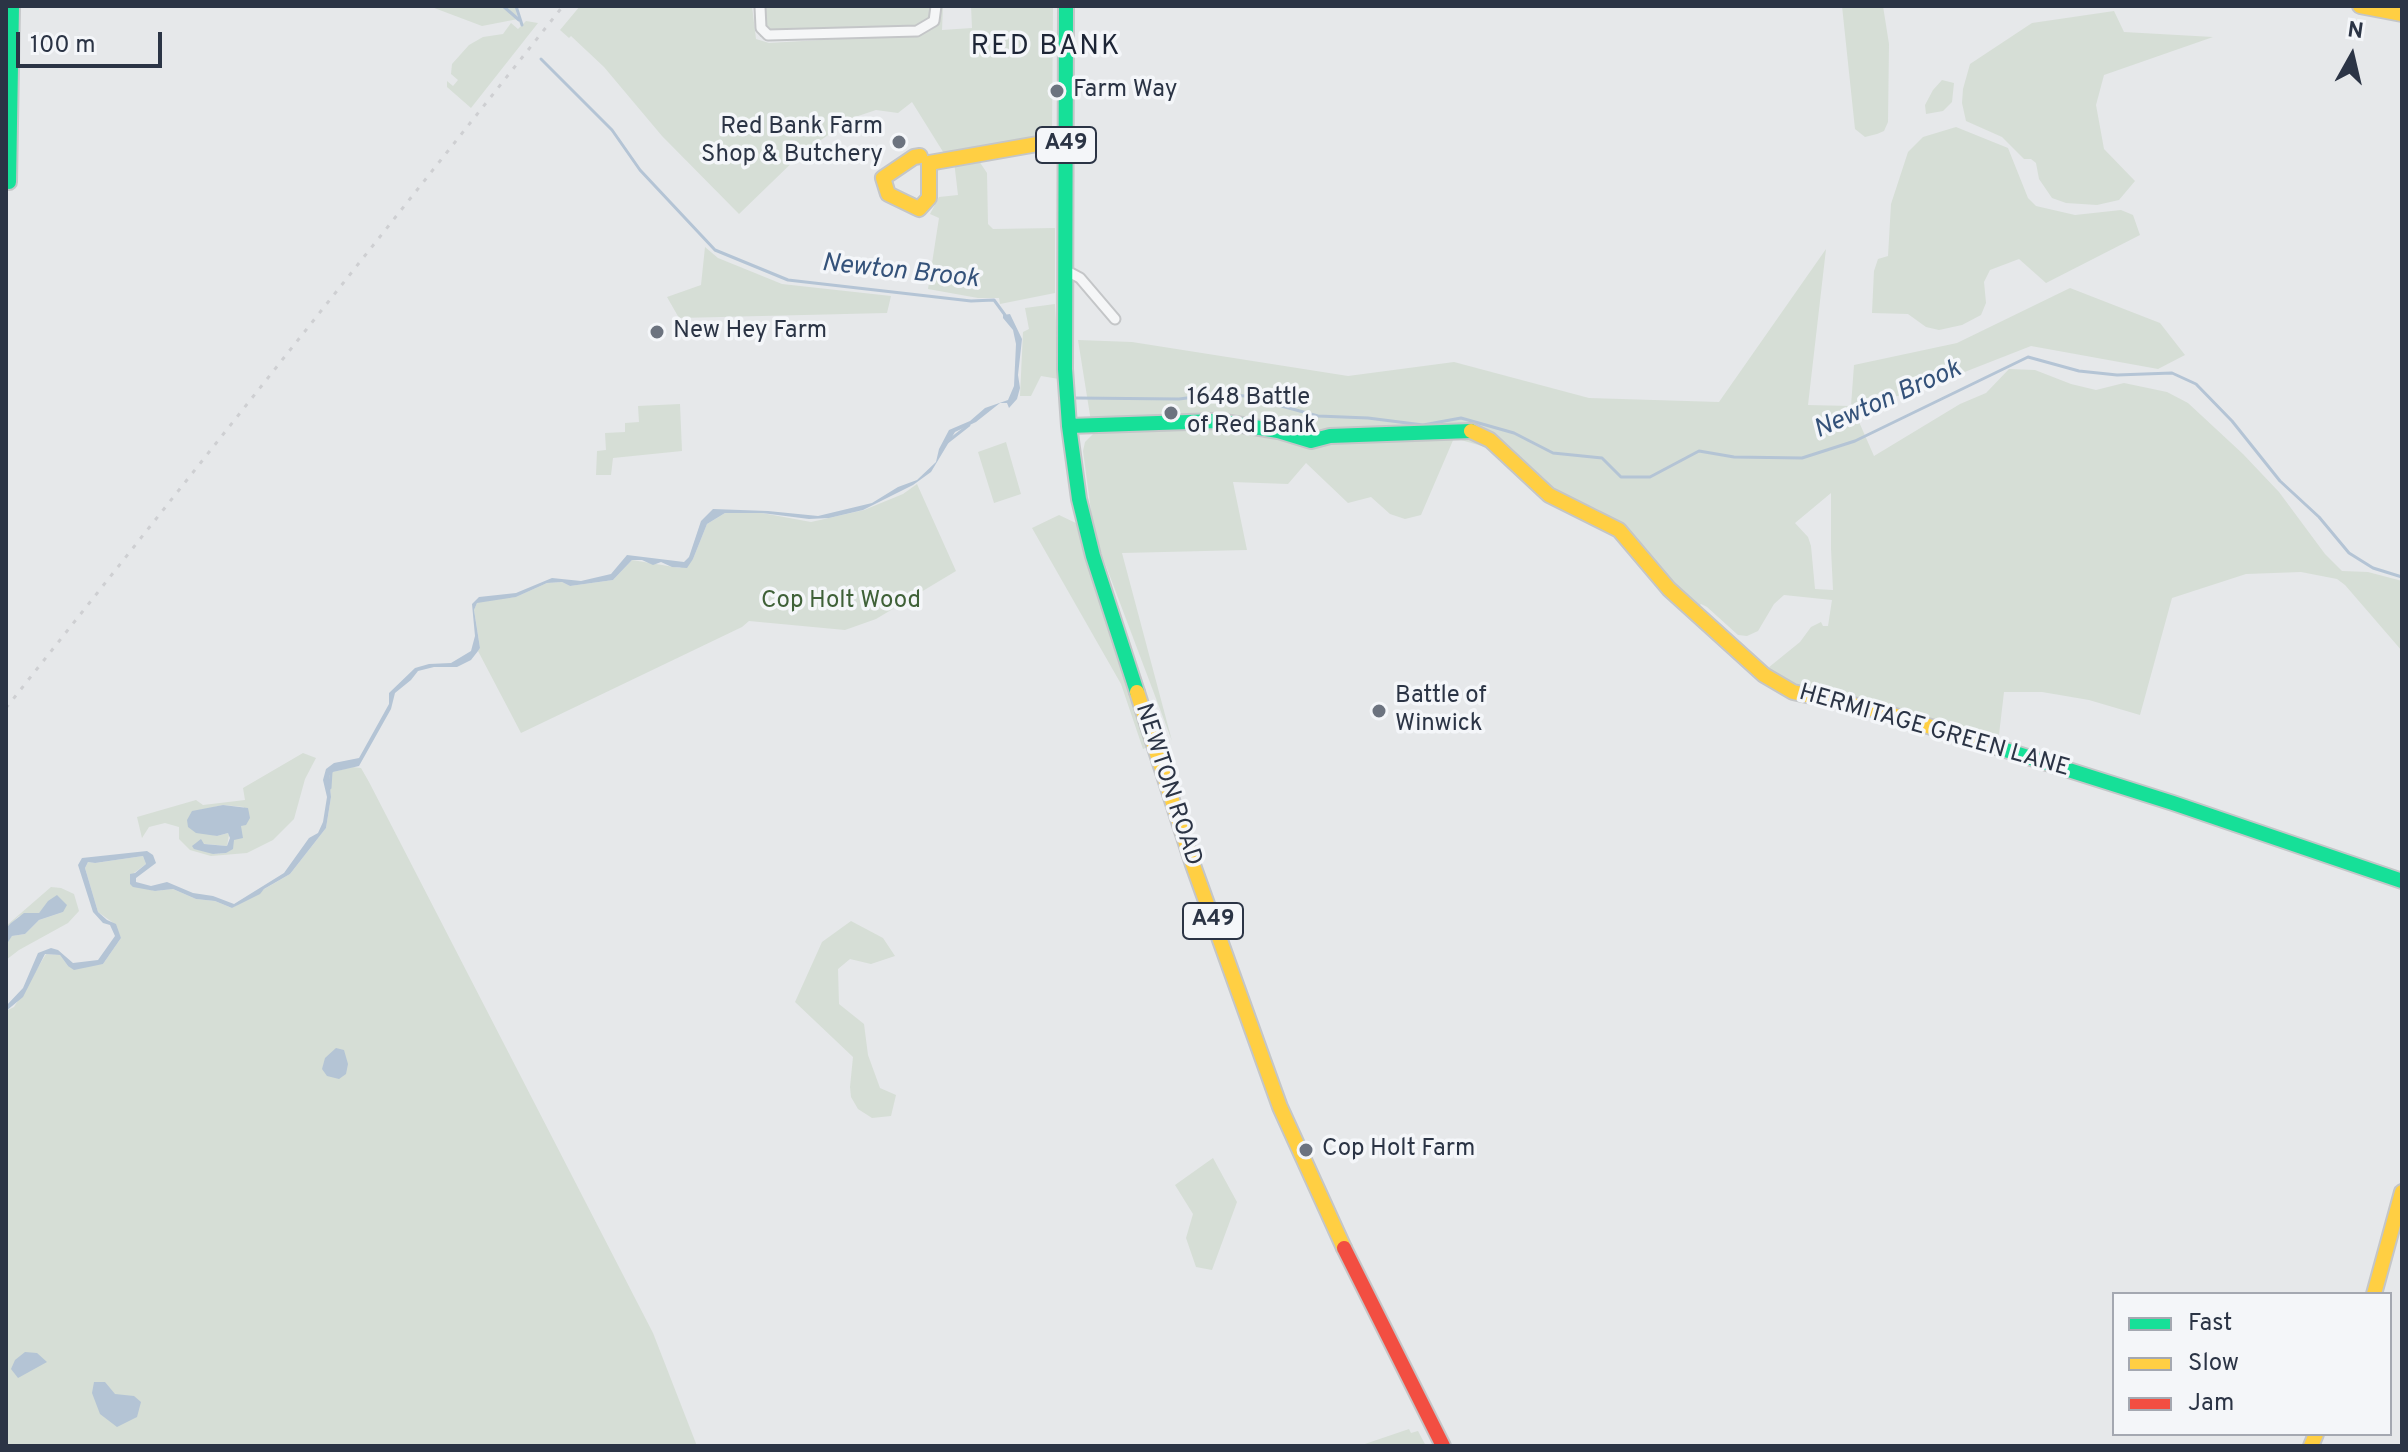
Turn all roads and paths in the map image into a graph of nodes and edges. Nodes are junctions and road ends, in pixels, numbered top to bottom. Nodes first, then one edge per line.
1 (936, 6) edge
2 (1066, 6) edge
3 (2360, 6) edge
4 (760, 7) edge
5 (10, 10) edge
6 (2402, 14) edge
7 (1066, 139) junction
8 (920, 156) dead end
9 (8, 159) edge
10 (9, 182) dead end
11 (1065, 270) junction
12 (1115, 319) dead end
13 (1069, 426) junction
14 (2402, 881) edge
15 (2402, 1192) edge
16 (2375, 1292) edge
17 (1443, 1446) edge

1 - 4 street
2 - 7 street, A49
3 - 6 street
5 - 9 street
7 - 8 street
7 - 11 street, A49
9 - 10 street
11 - 12 street
11 - 13 street, NEWTON ROAD / A49
13 - 14 street, HERMITAGE GREEN LANE
13 - 17 street, NEWTON ROAD / A49
15 - 16 street

